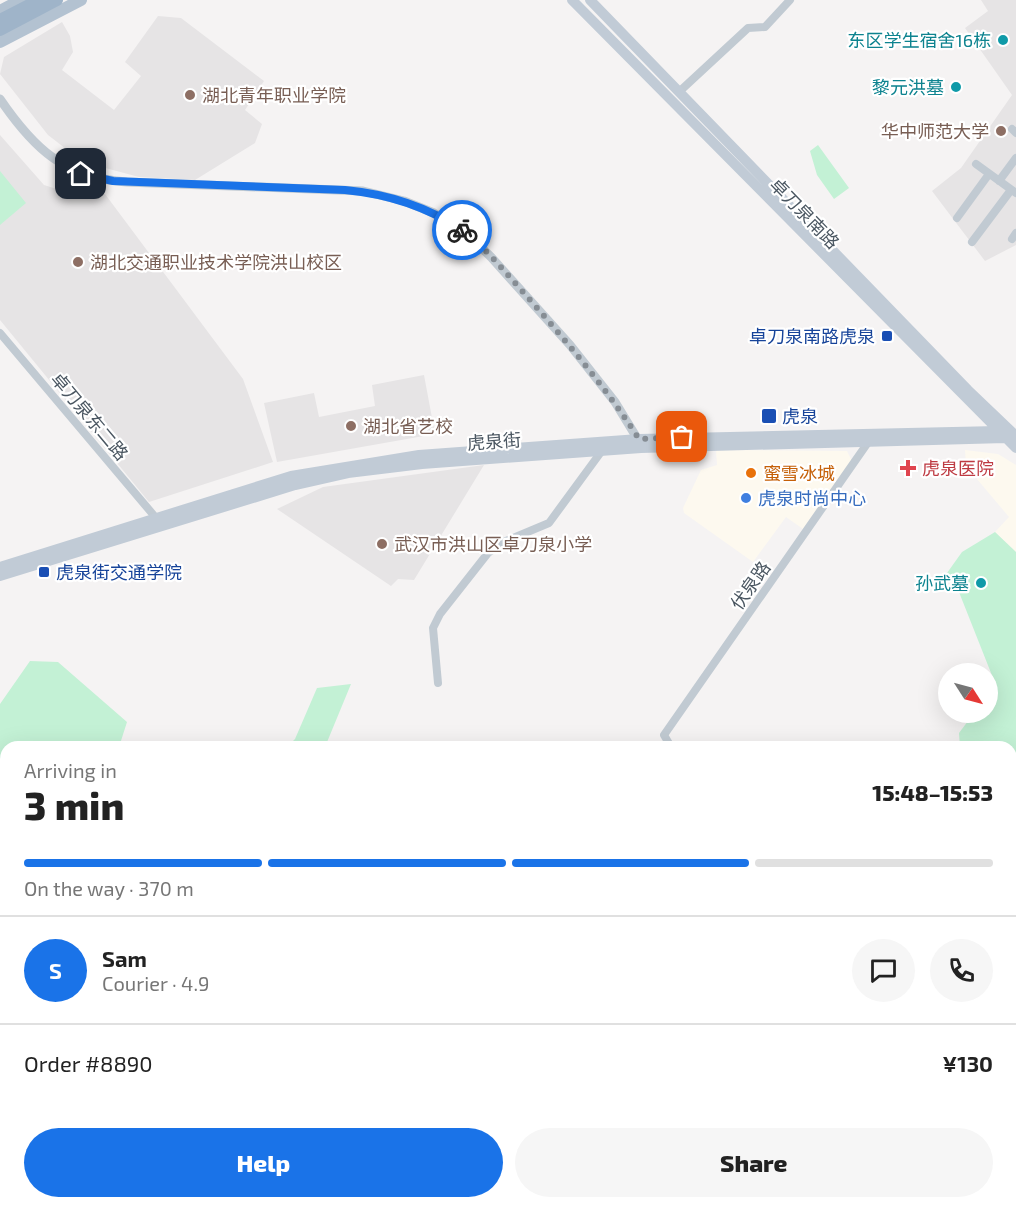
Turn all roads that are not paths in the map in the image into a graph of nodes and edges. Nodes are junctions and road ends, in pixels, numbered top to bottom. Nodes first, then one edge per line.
1 (21, 0) edge
2 (39, 0) edge
3 (57, 0) edge
4 (81, 0) edge
5 (572, 0) edge
6 (590, 0) edge
7 (790, 0) edge
8 (0, 11) edge
9 (0, 20) edge
10 (0, 30) edge
11 (0, 42) edge
12 (680, 91) junction
13 (0, 99) edge
14 (1016, 159) edge
15 (976, 164) dead end
16 (989, 174) junction
17 (999, 181) junction
18 (1014, 192) edge
19 (957, 218) dead end
20 (972, 242) dead end
21 (0, 333) edge
22 (980, 413) junction
23 (964, 430) junction
24 (1009, 433) edge
25 (869, 441) junction
26 (640, 443) junction
27 (1016, 448) edge
28 (601, 452) junction
29 (156, 518) junction
30 (0, 567) edge
31 (0, 576) edge
32 (438, 682) dead end
33 (668, 741) edge

1 - 8 main road
2 - 9 highway
3 - 10 highway
4 - 11 main road
5 - 22 main road, 卓刀泉南路
6 - 12 main road, 卓刀泉南路
7 - 12 street
12 - 24 main road, 卓刀泉南路
13 - 26 street
14 - 17 street
15 - 16 street
16 - 17 street
16 - 19 street
17 - 18 street
18 - 20 street
21 - 29 street, 卓刀泉东二路
22 - 23 main road
22 - 24 main road, 卓刀泉南路
23 - 24 main road, 虎泉街
23 - 26 main road, 虎泉街
24 - 25 main road, 虎泉街
24 - 27 main road, 卓刀泉南路
25 - 26 main road, 虎泉街
25 - 33 street, 伏泉路
26 - 28 main road, 虎泉街
26 - 29 main road, 虎泉街
28 - 31 main road, 虎泉街
28 - 32 street
29 - 30 main road, 虎泉街

